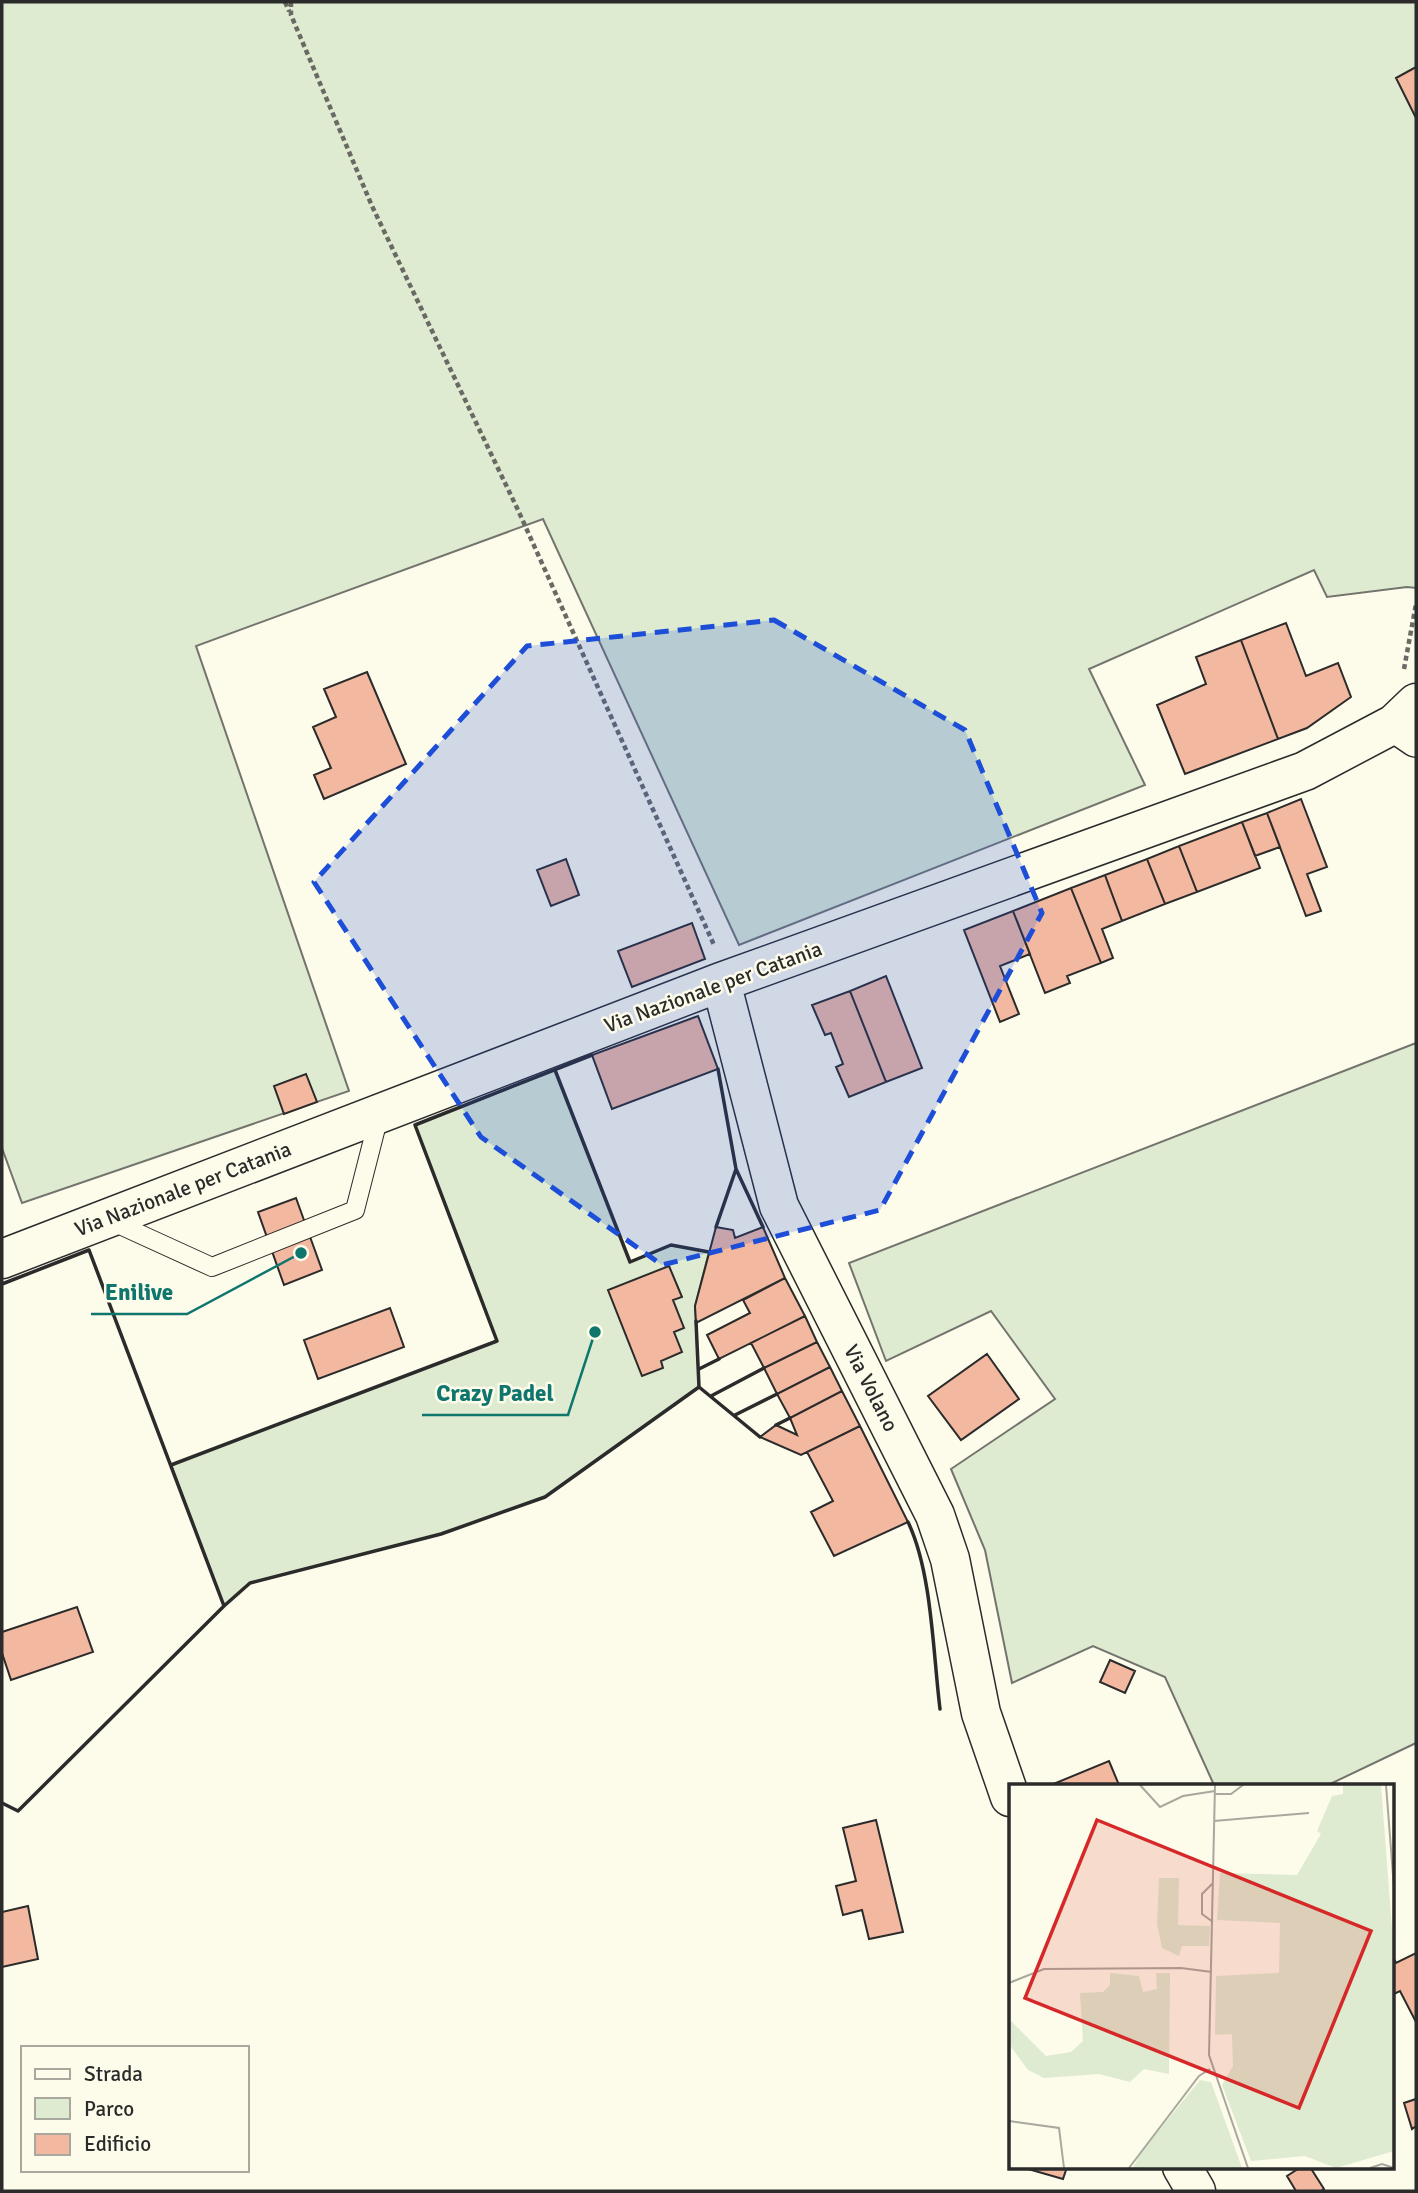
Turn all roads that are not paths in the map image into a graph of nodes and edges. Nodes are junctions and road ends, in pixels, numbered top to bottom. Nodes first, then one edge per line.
1 (1409, 722) edge
2 (726, 980) junction
3 (379, 1114) junction
4 (106, 1219) junction
5 (2, 1259) edge
6 (1009, 1794) edge
7 (1183, 2168) edge
8 (1196, 2191) edge

1 - 2 main road, Via Nazionale per Catania
2 - 3 main road, Via Nazionale per Catania
2 - 6 main road, Via Volano
3 - 4 main road, Via Nazionale per Catania
3 - 4 lane
4 - 5 main road, Via Nazionale per Catania
7 - 8 main road

